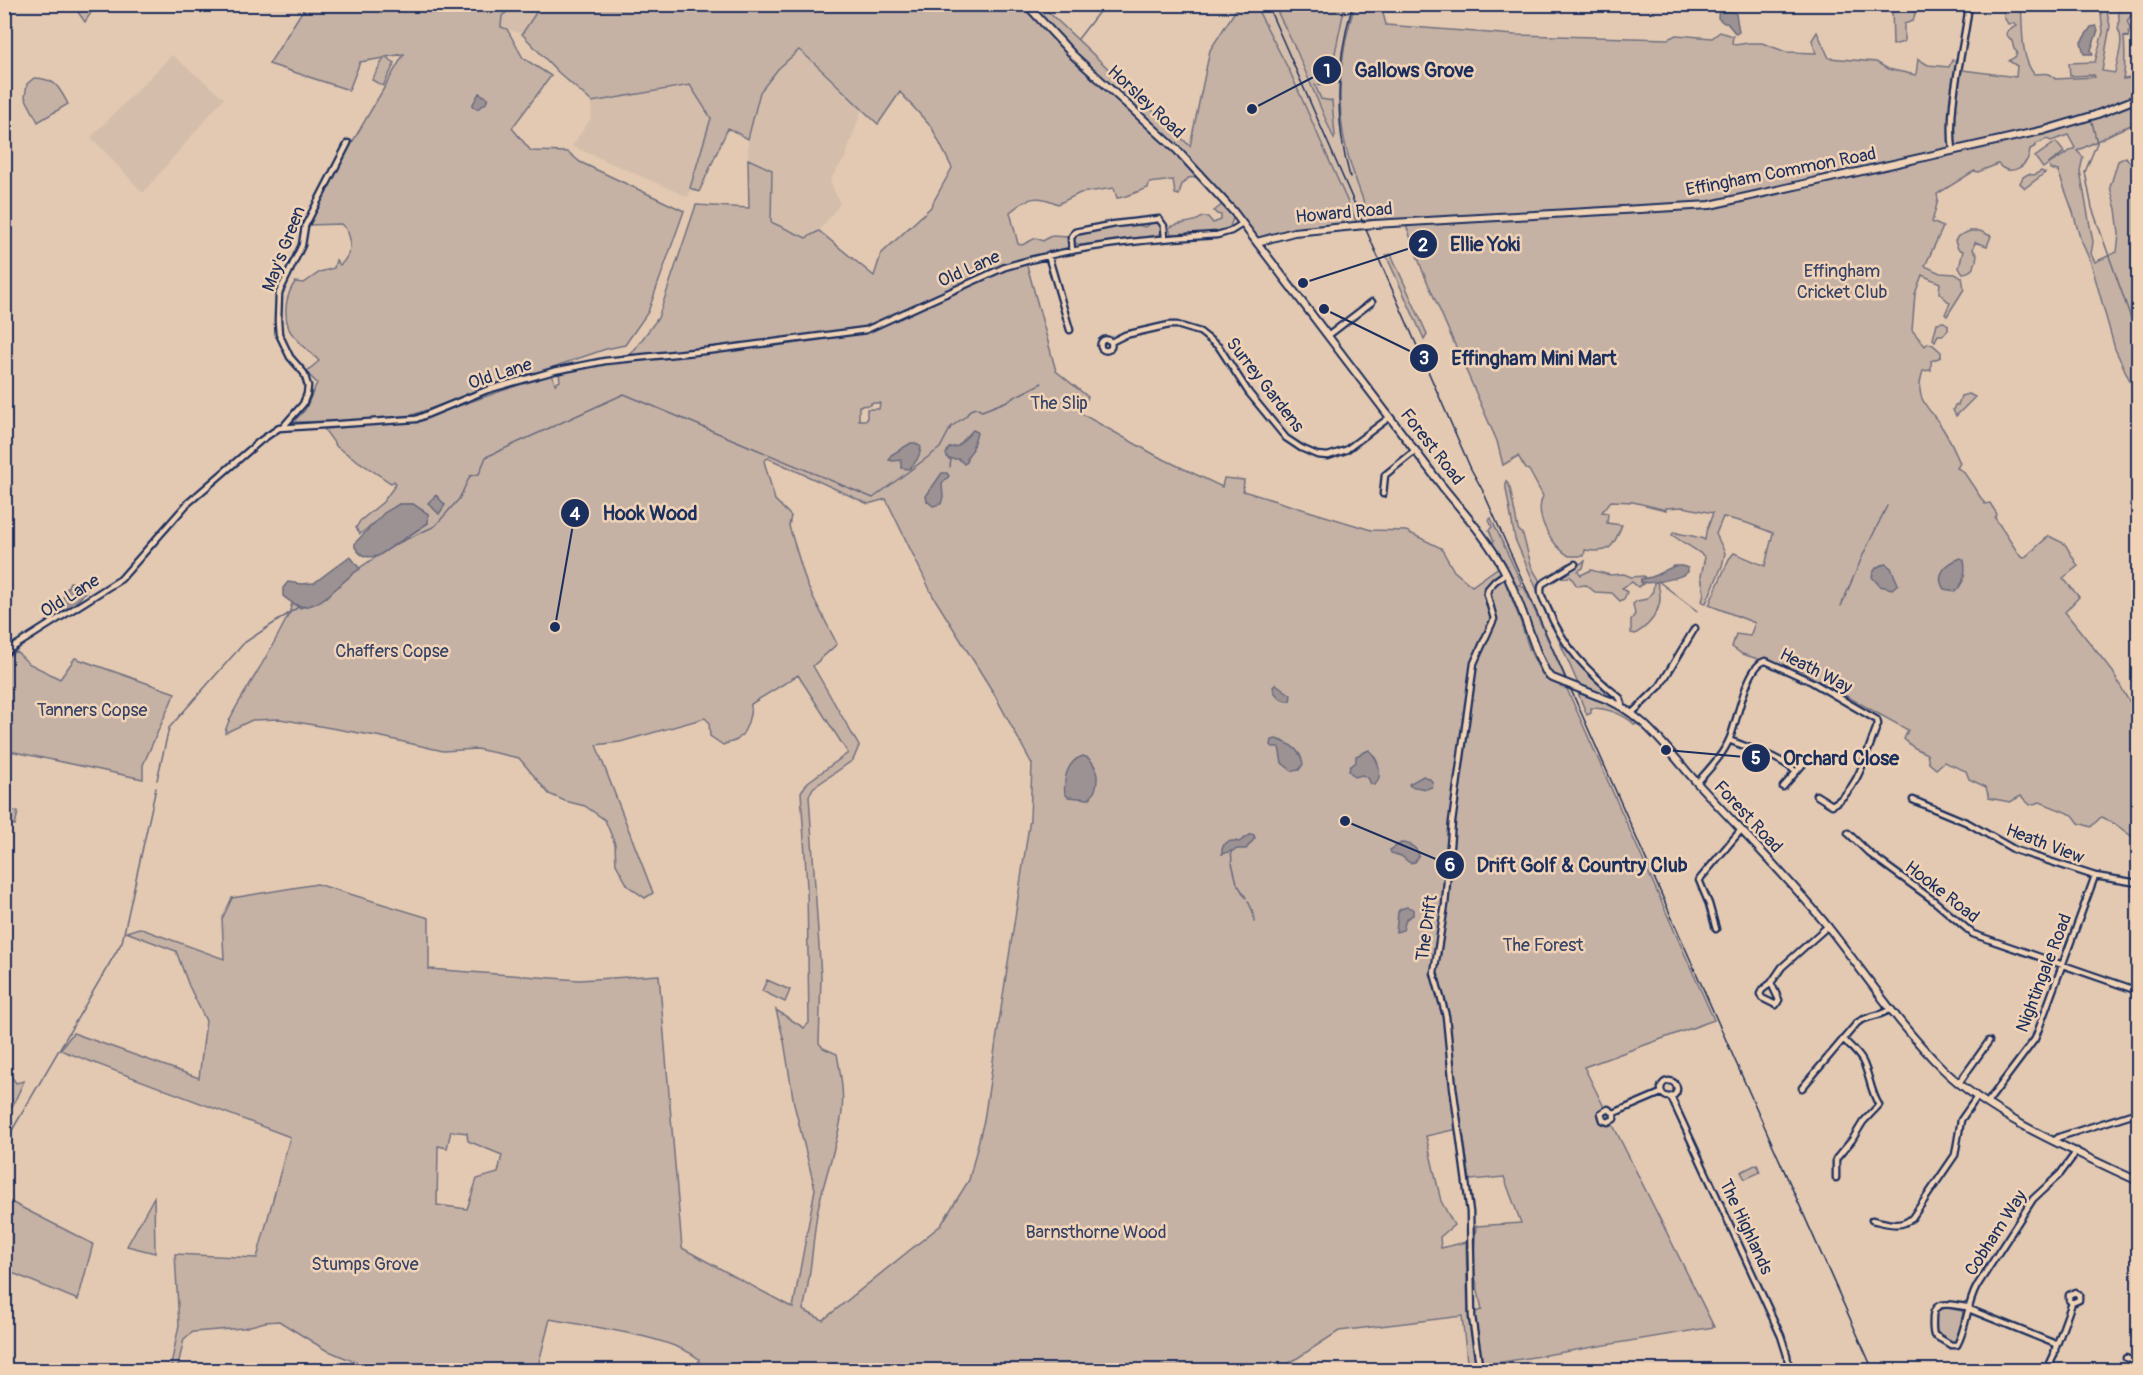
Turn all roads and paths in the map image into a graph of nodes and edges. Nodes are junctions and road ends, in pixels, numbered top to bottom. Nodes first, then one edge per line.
1 (1026, 4) edge
2 (1970, 4) edge
3 (2139, 98) edge
4 (348, 143) dead end
5 (1953, 150) junction
6 (1420, 222) joint
7 (1242, 224) junction
8 (1165, 238) junction
9 (1272, 238) junction
10 (1257, 242) junction
11 (1263, 249) junction
12 (1072, 250) junction
13 (1048, 255) junction
14 (1372, 302) dead end
15 (1070, 330) dead end
16 (1329, 335) junction
17 (1111, 342) dead end
18 (1390, 417) junction
19 (283, 427) junction
20 (1416, 450) junction
21 (1383, 494) dead end
22 (1575, 564) dead end
23 (1506, 573) junction
24 (1695, 628) dead end
25 (4, 653) edge
26 (1622, 706) junction
27 (1632, 713) junction
28 (1729, 740) junction
29 (1804, 763) dead end
30 (1796, 772) junction
31 (1697, 783) junction
32 (1783, 787) dead end
33 (1816, 795) dead end
34 (1913, 800) dead end
35 (1741, 830) junction
36 (1848, 833) dead end
37 (2095, 876) junction
38 (2139, 883) edge
39 (1828, 927) junction
40 (1716, 929) dead end
41 (2062, 965) junction
42 (1771, 982) junction
43 (2139, 991) edge
44 (1891, 1009) junction
45 (2139, 1031) edge
46 (1843, 1039) junction
47 (1989, 1041) dead end
48 (2136, 1043) dead end
49 (1959, 1083) junction
50 (1802, 1088) dead end
51 (1661, 1093) junction
52 (1671, 1097) junction
53 (1977, 1097) junction
54 (1987, 1103) junction
55 (2139, 1112) edge
56 (1614, 1113) dead end
57 (2055, 1140) junction
58 (2077, 1151) junction
59 (1836, 1178) dead end
60 (2139, 1181) edge
61 (1872, 1220) dead end
62 (2072, 1303) dead end
63 (1969, 1307) junction
64 (2056, 1347) junction
65 (2126, 1358) dead end
66 (2139, 1364) edge
67 (1480, 1371) edge
68 (1789, 1371) edge
69 (2047, 1371) edge

1 - 7 street, Horsley Road
2 - 5 street
3 - 5 street, Effingham Common Road
4 - 19 street, May's Green
5 - 6 street, Effingham Common Road
6 - 9 street, Howard Road, bridge
7 - 8 street, Old Lane
7 - 10 street, Forest Road
8 - 12 street, Old Lane
8 - 12 street
9 - 10 street, Howard Road
9 - 11 street, Howard Road
10 - 11 street, Forest Road
11 - 16 street, Forest Road
12 - 13 street, Old Lane
13 - 15 street
13 - 19 street, Old Lane
14 - 16 street
16 - 18 street, Forest Road
17 - 18 street, Surrey Gardens
18 - 20 street, Forest Road
19 - 25 street, Old Lane
20 - 21 street
20 - 23 street, Forest Road
22 - 26 street
23 - 26 street, Forest Road, bridge
23 - 67 street, The Drift
24 - 27 street
26 - 27 street, Forest Road
27 - 31 street, Forest Road
28 - 30 street
28 - 31 street, Heath Way
28 - 33 street, Heath Way
29 - 30 street
30 - 32 street
31 - 35 street, Forest Road
34 - 37 street, Heath View
35 - 39 street, Forest Road
35 - 40 street
36 - 41 street, Hooke Road
37 - 38 street, Heath View
37 - 41 street, Nightingale Road
39 - 42 street
39 - 44 street, Forest Road
41 - 43 street, Hooke Road
41 - 54 street, Nightingale Road
42 - 42 street
44 - 46 street
44 - 49 street, Forest Road
45 - 48 street
46 - 50 street
46 - 59 street
47 - 49 street
49 - 53 street, Forest Road
51 - 52 street
51 - 52 street, The Highlands
51 - 56 street, The Highlands
52 - 68 street, The Highlands
53 - 54 street, Forest Road
53 - 61 street
54 - 57 street, Forest Road
55 - 57 street
57 - 58 street, Forest Road
58 - 60 street, Forest Road
58 - 63 street, Cobham Way
62 - 64 street
63 - 63 street, Cobham Way
63 - 64 street, Cobham Way
64 - 69 street
65 - 66 street

